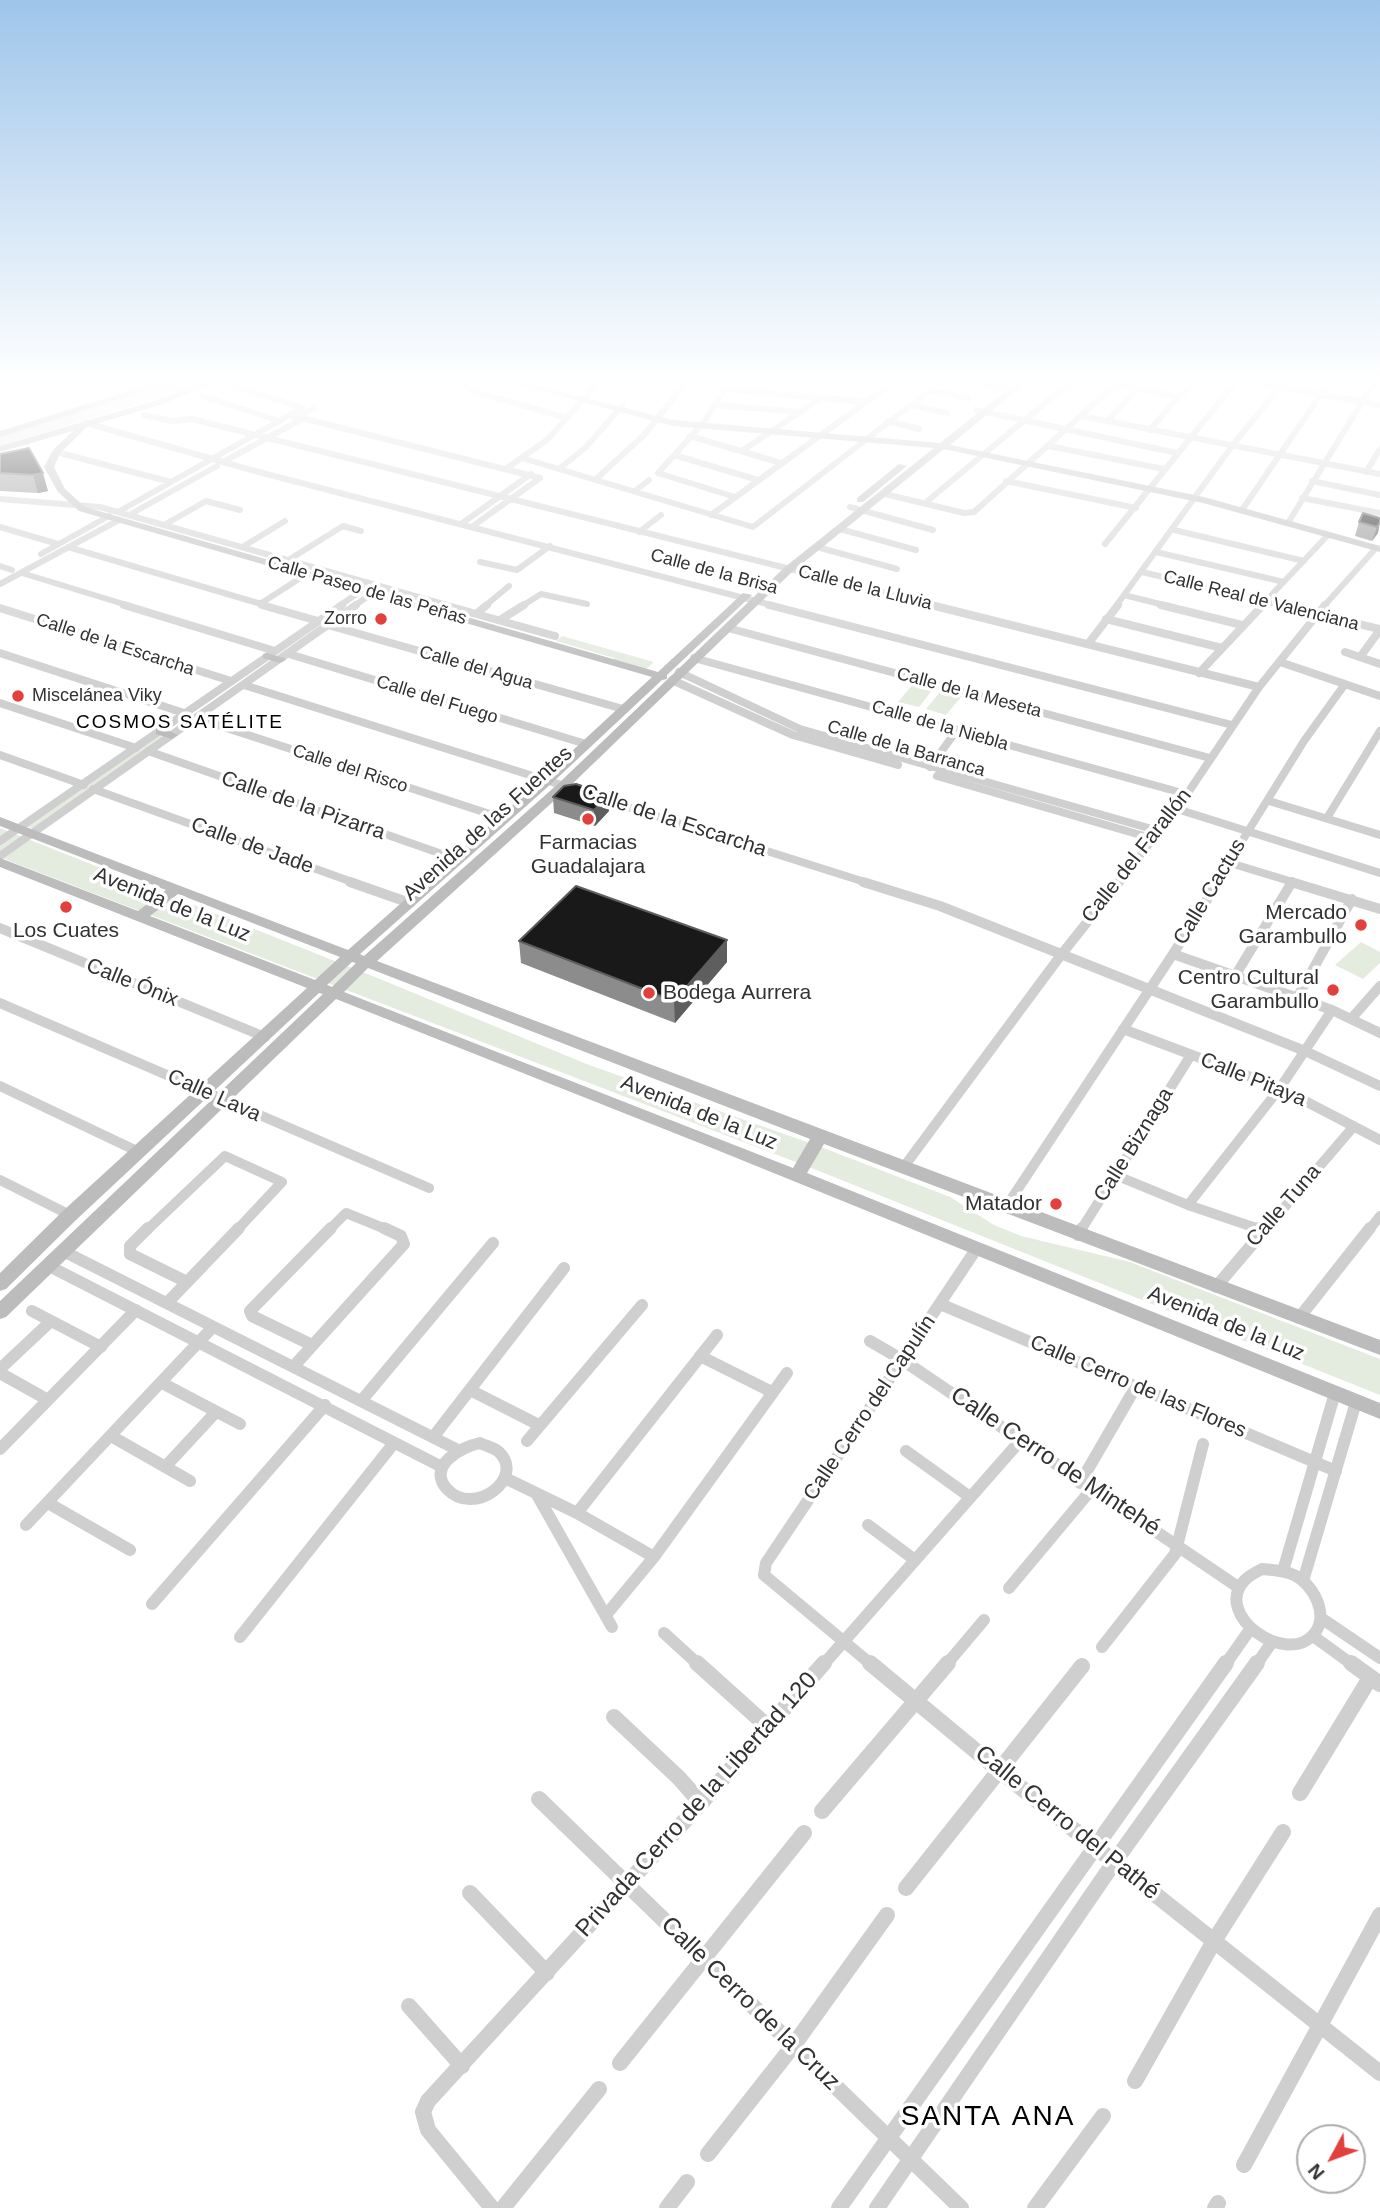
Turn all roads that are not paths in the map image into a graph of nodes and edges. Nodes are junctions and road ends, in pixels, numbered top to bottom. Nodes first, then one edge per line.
1 (59, 487) edge
2 (163, 487) edge
3 (175, 487) edge
4 (313, 487) edge
5 (463, 487) edge
6 (512, 487) edge
7 (528, 487) edge
8 (622, 487) edge
9 (640, 487) edge
10 (703, 487) edge
11 (748, 487) edge
12 (805, 487) edge
13 (878, 487) edge
14 (892, 487) edge
15 (944, 487) edge
16 (999, 487) edge
17 (1035, 487) edge
18 (1142, 487) edge
19 (1206, 487) edge
20 (1257, 487) edge
21 (1308, 487) edge
22 (1341, 487) edge
23 (1151, 489) junction
24 (635, 491) junction
25 (885, 494) junction
26 (1380, 495) edge
27 (499, 496) junction
28 (735, 497) junction
29 (1302, 498) junction
30 (0, 499) edge
31 (511, 499) junction
32 (1198, 499) junction
33 (925, 503) junction
34 (77, 506) junction
35 (850, 508) junction
36 (1136, 508) junction
37 (240, 510) dead end
38 (1242, 510) junction
39 (862, 511) junction
40 (1380, 513) edge
41 (661, 515) dead end
42 (711, 515) junction
43 (119, 516) junction
44 (285, 521) dead end
45 (1288, 523) junction
46 (461, 524) junction
47 (164, 525) junction
48 (473, 526) junction
49 (0, 527) edge
50 (839, 529) junction
51 (933, 530) dead end
52 (1174, 530) junction
53 (361, 531) dead end
54 (639, 532) junction
55 (1328, 535) junction
56 (58, 544) junction
57 (1105, 544) dead end
58 (244, 546) junction
59 (550, 546) junction
60 (68, 547) junction
61 (817, 547) junction
62 (1378, 549) edge
63 (916, 550) dead end
64 (1156, 552) junction
65 (290, 559) junction
66 (1304, 561) junction
67 (480, 562) dead end
68 (0, 566) edge
69 (777, 566) junction
70 (789, 569) junction
71 (897, 569) dead end
72 (12, 570) junction
73 (1142, 572) junction
74 (22, 573) junction
75 (308, 573) junction
76 (0, 577) edge
77 (1283, 582) junction
78 (0, 584) edge
79 (509, 586) dead end
80 (369, 591) junction
81 (1124, 595) junction
82 (745, 597) junction
83 (758, 600) junction
84 (1264, 602) junction
85 (260, 604) junction
86 (587, 604) dead end
87 (0, 608) edge
88 (477, 613) junction
89 (1316, 615) junction
90 (1106, 619) junction
91 (500, 620) junction
92 (318, 621) junction
93 (328, 625) junction
94 (1242, 625) junction
95 (727, 628) junction
96 (1380, 630) edge
97 (555, 636) dead end
98 (1087, 645) junction
99 (1222, 648) junction
100 (1345, 652) dead end
101 (0, 653) edge
102 (278, 655) junction
103 (1360, 657) junction
104 (694, 658) junction
105 (1280, 662) junction
106 (1380, 664) edge
107 (1199, 673) junction
108 (668, 674) junction
109 (231, 681) junction
110 (1345, 684) junction
111 (244, 685) junction
112 (1259, 688) junction
113 (1380, 696) edge
114 (0, 703) edge
115 (623, 709) junction
116 (184, 713) junction
117 (196, 718) junction
118 (1233, 725) junction
119 (957, 730) junction
120 (1380, 731) edge
121 (166, 733) junction
122 (586, 744) junction
123 (136, 748) junction
124 (148, 751) junction
125 (0, 755) edge
126 (1210, 758) junction
127 (930, 767) junction
128 (548, 780) junction
129 (562, 786) junction
130 (89, 787) junction
131 (1186, 794) junction
132 (1269, 801) junction
133 (1177, 808) junction
134 (1327, 818) junction
135 (505, 819) junction
136 (0, 821) edge
137 (24, 831) junction
138 (1247, 832) junction
139 (1155, 834) junction
140 (1380, 835) edge
141 (0, 841) edge
142 (0, 856) edge
143 (459, 860) junction
144 (0, 862) edge
145 (1230, 863) junction
146 (1380, 873) edge
147 (1292, 882) junction
148 (176, 889) junction
149 (1352, 899) junction
150 (410, 903) junction
151 (1380, 909) edge
152 (139, 917) junction
153 (394, 917) junction
154 (0, 928) edge
155 (396, 936) junction
156 (1173, 954) junction
157 (1061, 955) junction
158 (350, 956) junction
159 (367, 962) junction
160 (1235, 976) junction
161 (1380, 986) edge
162 (317, 988) junction
163 (1149, 989) junction
164 (333, 994) junction
165 (1297, 998) junction
166 (0, 1003) edge
167 (1332, 1010) junction
168 (1351, 1018) junction
169 (1122, 1028) junction
170 (1380, 1033) edge
171 (265, 1037) junction
172 (1305, 1051) junction
173 (1191, 1055) junction
174 (0, 1086) edge
175 (1380, 1086) edge
176 (1280, 1088) junction
177 (205, 1092) junction
178 (221, 1100) junction
179 (1354, 1126) junction
180 (820, 1136) junction
181 (1380, 1140) edge
182 (139, 1152) junction
183 (903, 1168) junction
184 (1115, 1175) junction
185 (797, 1177) junction
186 (0, 1180) edge
187 (429, 1188) dead end
188 (1188, 1205) junction
189 (1006, 1207) junction
190 (70, 1215) junction
191 (1380, 1216) edge
192 (1262, 1230) junction
193 (1078, 1235) junction
194 (493, 1243) dead end
195 (977, 1248) junction
196 (63, 1251) junction
197 (49, 1266) junction
198 (564, 1268) dead end
199 (2, 1279) edge
200 (187, 1282) junction
201 (1216, 1287) junction
202 (166, 1303) junction
203 (940, 1304) junction
204 (642, 1306) dead end
205 (136, 1310) junction
206 (32, 1311) dead end
207 (0, 1312) edge
208 (1300, 1318) junction
209 (51, 1321) junction
210 (212, 1328) junction
211 (717, 1335) dead end
212 (870, 1341) dead end
213 (200, 1343) junction
214 (312, 1345) junction
215 (101, 1347) junction
216 (1380, 1348) edge
217 (700, 1356) junction
218 (901, 1359) junction
219 (294, 1366) junction
220 (0, 1371) edge
221 (787, 1373) dead end
222 (162, 1383) junction
223 (470, 1390) junction
224 (772, 1392) junction
225 (1335, 1393) junction
226 (1131, 1395) dead end
227 (48, 1400) junction
228 (362, 1401) junction
229 (1356, 1402) junction
230 (325, 1405) junction
231 (1380, 1411) edge
232 (216, 1412) junction
233 (240, 1424) dead end
234 (539, 1426) junction
235 (111, 1436) junction
236 (434, 1436) junction
237 (527, 1441) dead end
238 (1020, 1441) junction
239 (394, 1443) junction
240 (1203, 1444) dead end
241 (0, 1449) edge
242 (456, 1449) junction
243 (906, 1451) dead end
244 (1315, 1461) junction
245 (165, 1466) junction
246 (442, 1467) junction
247 (1336, 1471) junction
248 (505, 1478) junction
249 (190, 1481) dead end
250 (1085, 1487) junction
251 (536, 1493) junction
252 (970, 1497) junction
253 (48, 1503) junction
254 (577, 1513) junction
255 (26, 1525) dead end
256 (868, 1525) dead end
257 (1176, 1543) junction
258 (130, 1550) dead end
259 (654, 1557) junction
260 (915, 1560) junction
261 (763, 1568) joint
262 (1283, 1571) junction
263 (1303, 1581) junction
264 (1238, 1587) junction
265 (1009, 1588) dead end
266 (152, 1604) dead end
267 (1321, 1618) junction
268 (984, 1620) dead end
269 (1251, 1628) junction
270 (664, 1633) dead end
271 (1313, 1636) junction
272 (240, 1637) dead end
273 (845, 1640) junction
274 (1272, 1642) junction
275 (1102, 1647) dead end
276 (1380, 1658) edge
277 (1082, 1666) dead end
278 (1375, 1681) edge
279 (917, 1701) junction
280 (614, 1717) dead end
281 (767, 1726) junction
282 (1000, 1771) junction
283 (1300, 1793) dead end
284 (539, 1800) dead end
285 (701, 1803) junction
286 (822, 1811) dead end
287 (1283, 1832) dead end
288 (804, 1833) dead end
289 (1097, 1846) junction
290 (1115, 1861) junction
291 (627, 1885) junction
292 (906, 1888) dead end
293 (470, 1892) dead end
294 (887, 1915) dead end
295 (1380, 1915) edge
296 (1214, 1941) junction
297 (702, 1958) junction
298 (547, 1973) junction
299 (409, 2006) dead end
300 (1320, 2025) junction
301 (793, 2046) junction
302 (620, 2063) dead end
303 (462, 2066) junction
304 (1380, 2073) edge
305 (1135, 2081) dead end
306 (599, 2089) dead end
307 (1103, 2116) dead end
308 (888, 2137) junction
309 (708, 2154) dead end
310 (910, 2159) junction
311 (1244, 2165) dead end
312 (687, 2182) dead end
313 (492, 2208) edge
314 (503, 2208) edge
315 (667, 2208) edge
316 (839, 2208) edge
317 (877, 2208) edge
318 (961, 2208) edge
319 (1035, 2208) edge

1 - 34 main road
2 - 43 street
3 - 43 street
4 - 46 street, Calle de la Brisa
5 - 27 street, Calle de la Lluvia
6 - 27 street
7 - 31 street
8 - 24 street
9 - 24 street
10 - 28 street
11 - 28 street
12 - 42 street
13 - 35 main road, Avenida de las Fuentes
14 - 25 main road, Avenida de las Fuentes
15 - 33 street
16 - 33 street
17 - 36 street
18 - 23 main road
19 - 32 street
20 - 38 street
21 - 29 street
22 - 26 street
23 - 32 main road
23 - 36 street
24 - 42 street
25 - 33 street
25 - 39 main road, Avenida de las Fuentes
27 - 31 street, Calle de la Lluvia
27 - 46 street
28 - 42 street
29 - 40 street
29 - 45 street
30 - 34 street
31 - 48 street
31 - 54 street, Calle de la Lluvia
32 - 38 main road
32 - 52 street
34 - 43 main road, Calle Paseo de las Peñas
35 - 39 street
35 - 69 main road, Avenida de las Fuentes
36 - 57 street
37 - 47 street
38 - 45 main road
39 - 50 main road, Avenida de las Fuentes
39 - 51 street
41 - 54 street
43 - 47 street, Calle Paseo de las Peñas
43 - 56 street
43 - 60 street
43 - 75 main road, Calle Paseo de las Peñas
44 - 58 street
45 - 55 main road
46 - 48 street, Calle de la Brisa
47 - 58 street, Calle Paseo de las Peñas
48 - 59 street, Calle de la Brisa
49 - 56 street
50 - 61 main road, Avenida de las Fuentes
50 - 63 street
52 - 64 street
52 - 66 street
53 - 65 street
54 - 69 street, Calle de la Lluvia
55 - 62 main road
55 - 66 street
56 - 72 street
58 - 65 street, Calle Paseo de las Peñas
59 - 67 street
59 - 82 street, Calle de la Brisa
60 - 74 street
60 - 85 street
61 - 70 main road, Avenida de las Fuentes
61 - 71 street
62 - 89 street, Calle del Farallón
64 - 73 street
64 - 77 street
65 - 88 street, Calle Paseo de las Peñas
66 - 77 street
68 - 72 street
69 - 70 street, Calle de la Lluvia
69 - 82 main road, Avenida de las Fuentes
70 - 83 main road, Avenida de las Fuentes
70 - 98 street, Calle de la Lluvia
72 - 76 street
73 - 81 street
73 - 84 street, Calle Real de Valenciana
74 - 78 street
74 - 102 street, Calle del Fuego
75 - 80 main road, Calle Paseo de las Peñas
75 - 85 street
77 - 84 street
79 - 88 street
80 - 92 street
80 - 93 street
80 - 108 main road, Calle Paseo de las Peñas
81 - 90 street
81 - 94 street
82 - 83 street, Calle de la Brisa
82 - 108 main road, Avenida de las Fuentes
83 - 95 main road, Avenida de las Fuentes
83 - 118 street, Calle de la Brisa
84 - 89 street, Calle Real de Valenciana
84 - 94 street
85 - 92 street
86 - 91 street
87 - 109 street, Calle de la Escarcha
88 - 91 street, Calle Paseo de las Peñas
89 - 96 street, Calle Real de Valenciana
89 - 105 street, Calle del Farallón
90 - 98 street
90 - 99 street
91 - 97 street, Calle Paseo de las Peñas
92 - 102 street
93 - 102 street
93 - 115 street, Calle del Agua
94 - 99 street
95 - 104 main road, Avenida de las Fuentes
95 - 126 street, Calle de la Meseta
96 - 103 street
98 - 107 street, Calle de la Lluvia
99 - 107 street
100 - 103 street
101 - 116 street
102 - 109 street
102 - 111 street
102 - 122 street, Calle del Fuego
103 - 106 street
104 - 108 main road, Avenida de las Fuentes
104 - 119 street, Calle de la Niebla
105 - 110 street
105 - 112 street, Calle del Farallón
107 - 112 street, Calle de la Lluvia
108 - 115 main road, Avenida de las Fuentes
108 - 127 street, Calle de la Barranca
108 - 129 main road, Avenida de las Fuentes
108 - 139 street, Calle de la Barranca
109 - 116 street
110 - 113 street
110 - 132 street, Calle Cactus
111 - 117 street
111 - 128 street, Calle de la Escarcha
112 - 118 street, Calle del Farallón
114 - 123 street
115 - 122 main road, Avenida de las Fuentes
116 - 121 street
117 - 121 street
117 - 135 street, Calle del Risco
118 - 126 street, Calle del Farallón
119 - 127 street
119 - 131 street, Calle de la Niebla
120 - 134 street
121 - 123 street
121 - 124 street
122 - 128 main road, Avenida de las Fuentes
123 - 130 street
124 - 130 street
124 - 143 street, Calle de la Pizarra
125 - 130 street, Calle de Jade
126 - 131 street, Calle del Farallón
127 - 139 street, Calle de la Barranca
128 - 129 street, Calle de la Escarcha
128 - 135 main road, Avenida de las Fuentes
129 - 155 main road, Avenida de las Fuentes
129 - 157 street, Calle de la Escarcha
130 - 137 street
130 - 137 street
130 - 150 street, Calle de Jade
131 - 133 street, Calle del Farallón
132 - 134 street
132 - 138 street, Calle Cactus
133 - 138 street
133 - 139 street, Calle del Farallón
134 - 140 street
135 - 143 main road, Avenida de las Fuentes
136 - 137 main road, Avenida de la Luz
137 - 141 street
137 - 142 street
137 - 148 main road, Avenida de la Luz
138 - 145 street, Calle Cactus
138 - 146 street
139 - 157 street, Calle del Farallón
143 - 150 main road, Avenida de las Fuentes
144 - 152 main road, Avenida de la Luz
145 - 147 street
145 - 156 street, Calle Cactus
147 - 149 street
147 - 160 street
148 - 152 main road
148 - 158 main road, Avenida de la Luz
149 - 151 street
149 - 165 street
150 - 153 main road, Avenida de las Fuentes
152 - 162 main road, Avenida de la Luz
153 - 155 main road
153 - 158 main road, Avenida de las Fuentes
154 - 171 street, Calle Ónix
155 - 159 main road, Avenida de las Fuentes
156 - 160 street
156 - 163 street, Calle Cactus
157 - 163 street, Calle de la Escarcha
157 - 183 street, Calle del Farallón
158 - 159 main road, Avenida de la Luz
158 - 162 main road, Avenida de las Fuentes
159 - 164 main road, Avenida de las Fuentes
159 - 180 main road, Avenida de la Luz
160 - 165 street
161 - 168 street
162 - 164 main road, Avenida de la Luz
162 - 171 main road, Avenida de las Fuentes
163 - 169 street, Calle Cactus
163 - 172 street, Calle de la Escarcha
164 - 178 main road, Avenida de las Fuentes
164 - 185 main road, Avenida de la Luz
165 - 167 street
166 - 177 street, Calle Lava
167 - 168 street
167 - 172 street
168 - 170 street
169 - 173 street, Calle Pitaya
169 - 189 street, Calle Cactus
171 - 177 main road, Avenida de las Fuentes
172 - 175 street, Calle de la Escarcha
172 - 176 street
173 - 176 street, Calle Pitaya
173 - 184 street, Calle Biznaga
174 - 182 street
176 - 179 street, Calle Pitaya
176 - 188 street
177 - 178 street, Calle Lava
177 - 182 main road, Avenida de las Fuentes
178 - 187 street, Calle Lava
178 - 196 main road, Avenida de las Fuentes
179 - 181 street, Calle Pitaya
179 - 192 street, Calle Tuna
180 - 183 main road, Avenida de la Luz
180 - 185 main road
182 - 190 main road, Avenida de las Fuentes
183 - 189 main road, Avenida de la Luz
184 - 188 street
184 - 193 street, Calle Biznaga
185 - 195 main road, Avenida de la Luz
186 - 190 street
188 - 192 street
189 - 193 main road, Avenida de la Luz
190 - 199 main road, Avenida de las Fuentes
191 - 208 street
192 - 201 street, Calle Tuna
193 - 201 main road, Avenida de la Luz
194 - 228 street
195 - 203 street, Calle Cerro del Capulín
195 - 225 main road, Avenida de la Luz
196 - 197 main road, Avenida de las Fuentes
196 - 202 street
197 - 205 street
197 - 207 main road, Avenida de las Fuentes
198 - 223 street
200 - 200 street
200 - 202 street
201 - 208 main road, Avenida de la Luz
202 - 210 street
203 - 218 street, Calle Cerro del Capulín
203 - 244 street, Calle Cerro de las Flores
204 - 234 street
205 - 213 street
205 - 215 street
206 - 209 street
208 - 216 main road, Avenida de la Luz
209 - 215 street
209 - 220 street
210 - 213 street
210 - 219 street
211 - 217 street
212 - 218 street, Calle Cerro de Mintehé
213 - 222 street
213 - 230 street
214 - 214 street
214 - 219 street
215 - 227 street
217 - 224 street
217 - 254 street
218 - 238 street, Calle Cerro de Mintehé
218 - 261 street, Calle Cerro del Capulín
219 - 228 street
220 - 227 street
221 - 224 street
222 - 232 street
222 - 235 street
223 - 234 street
223 - 236 street
224 - 259 street
225 - 229 main road, Avenida de la Luz
225 - 244 street
226 - 250 street
227 - 241 street
228 - 236 street
229 - 231 main road, Avenida de la Luz
229 - 247 street
230 - 239 street
230 - 266 street
232 - 233 street
232 - 245 street
234 - 237 street
235 - 245 street
235 - 253 street
236 - 242 street
238 - 250 street, Calle Cerro de Mintehé
238 - 252 street, Privada Cerro de la Libertad 120
239 - 246 street
239 - 272 street
240 - 257 street
242 - 246 street
242 - 248 street
243 - 252 street
244 - 247 street, Calle Cerro de las Flores
244 - 262 street
245 - 249 street
246 - 248 street
247 - 263 street
248 - 251 street
250 - 257 street, Calle Cerro de Mintehé
250 - 265 street
251 - 254 street
251 - 259 street
252 - 260 street, Privada Cerro de la Libertad 120
253 - 255 street
253 - 258 street
254 - 259 street
256 - 260 street
257 - 264 street, Calle Cerro de Mintehé
257 - 275 street
260 - 273 street, Privada Cerro de la Libertad 120
261 - 273 street, Calle Cerro del Pathé
262 - 263 street
262 - 264 street
263 - 267 street
264 - 269 street
267 - 271 street
267 - 276 street
268 - 279 street
269 - 274 street
269 - 289 street
270 - 281 street
271 - 274 street
271 - 278 street
273 - 279 street, Calle Cerro del Pathé
273 - 281 street, Privada Cerro de la Libertad 120
274 - 290 street
277 - 282 street
278 - 283 street
279 - 282 street, Calle Cerro del Pathé
279 - 286 street
280 - 285 street
281 - 285 street, Privada Cerro de la Libertad 120
282 - 289 street, Calle Cerro del Pathé
282 - 292 street
284 - 291 street, Calle Cerro de la Cruz
285 - 291 street, Privada Cerro de la Libertad 120
287 - 296 street
288 - 297 street
289 - 290 street, Calle Cerro del Pathé
289 - 308 street
290 - 296 street, Calle Cerro del Pathé
290 - 310 street
291 - 297 street, Calle Cerro de la Cruz
291 - 298 street, Privada Cerro de la Libertad 120
293 - 298 street
294 - 301 street
295 - 300 street
296 - 300 street, Calle Cerro del Pathé
296 - 305 street
297 - 301 street, Calle Cerro de la Cruz
297 - 302 street
298 - 303 street, Privada Cerro de la Libertad 120
299 - 303 street
300 - 304 street, Calle Cerro del Pathé
300 - 311 street
301 - 308 street, Calle Cerro de la Cruz
301 - 309 street
303 - 313 street, Privada Cerro de la Libertad 120
306 - 314 street
307 - 319 street
308 - 310 street, Calle Cerro de la Cruz
308 - 316 street
310 - 317 street
310 - 318 street, Calle Cerro de la Cruz
312 - 315 street

